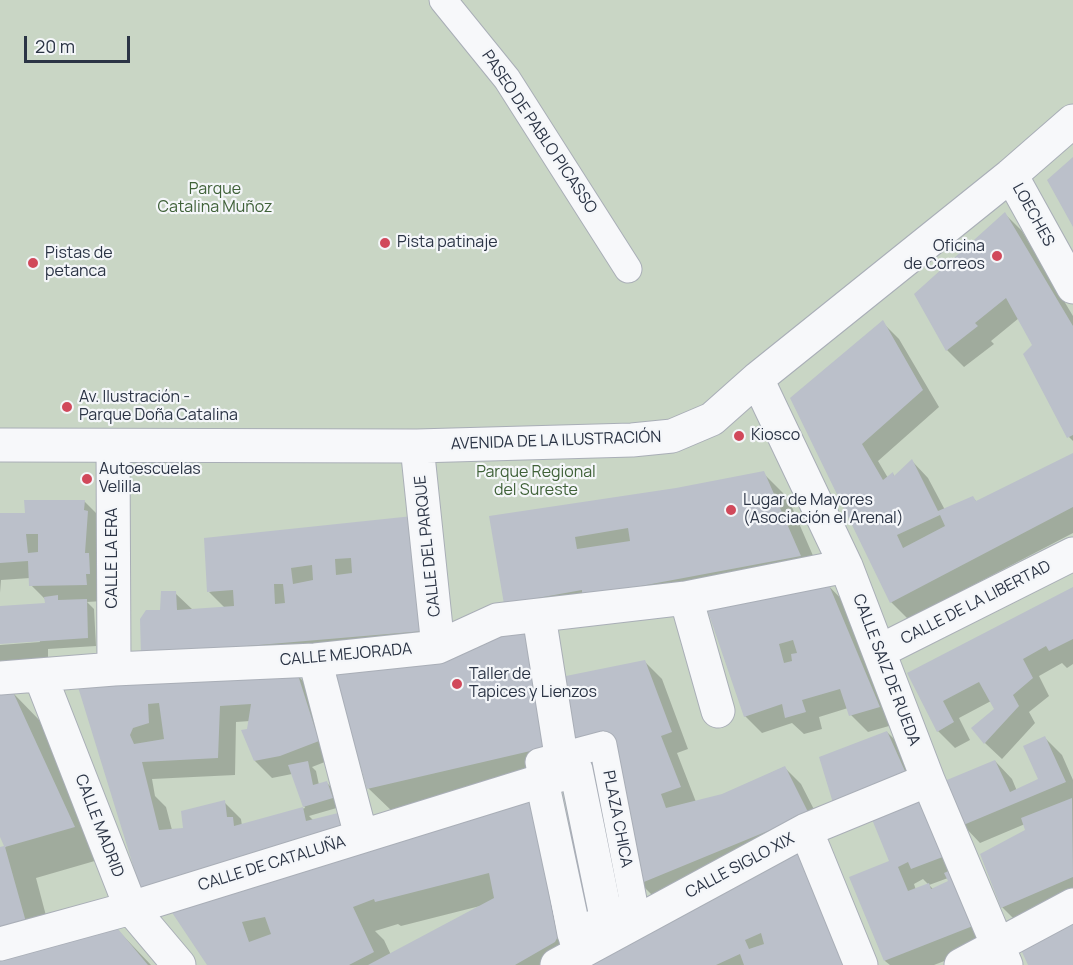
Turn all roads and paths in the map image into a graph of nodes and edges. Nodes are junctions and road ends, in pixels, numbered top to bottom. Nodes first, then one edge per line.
1 (443, 0) edge
2 (1073, 121) edge
3 (1011, 175) junction
4 (628, 269) dead end
5 (1073, 287) edge
6 (757, 379) junction
7 (0, 445) edge
8 (417, 446) junction
9 (113, 447) junction
10 (1073, 554) edge
11 (846, 566) junction
12 (686, 598) junction
13 (538, 616) junction
14 (438, 647) junction
15 (880, 651) junction
16 (315, 660) junction
17 (114, 669) junction
18 (40, 675) junction
19 (0, 678) edge
20 (718, 711) dead end
21 (556, 770) junction
22 (928, 780) junction
23 (806, 831) junction
24 (361, 836) junction
25 (1073, 905) edge
26 (131, 908) junction
27 (608, 927) junction
28 (0, 944) edge
29 (570, 950) edge
30 (1003, 955) edge
31 (179, 965) edge
32 (861, 965) edge
33 (961, 965) edge

1 - 4 street, PASEO DE PABLO PICASSO
2 - 3 street, AVENIDA DE LA ILUSTRACIÓN
3 - 5 street, LOECHES
3 - 6 street, AVENIDA DE LA ILUSTRACIÓN
6 - 8 street, AVENIDA DE LA ILUSTRACIÓN
6 - 11 street, CALLE SAIZ DE RUEDA
7 - 9 street, AVENIDA DE LA ILUSTRACIÓN
8 - 9 street, AVENIDA DE LA ILUSTRACIÓN
8 - 14 street, CALLE DEL PARQUE
9 - 17 street, CALLE LA ERA
10 - 15 street, CALLE DE LA LIBERTAD
11 - 12 street, CALLE MEJORADA
11 - 15 street, CALLE SAIZ DE RUEDA
12 - 13 street, CALLE MEJORADA
12 - 20 street
13 - 14 street, CALLE MEJORADA
13 - 21 street
14 - 16 street, CALLE MEJORADA
15 - 22 street, CALLE SAIZ DE RUEDA
16 - 17 street, CALLE MEJORADA
16 - 24 street
17 - 18 street, CALLE MEJORADA
18 - 19 street, CALLE MEJORADA
18 - 26 street, CALLE MADRID
21 - 24 street, CALLE DE CATALUÑA
21 - 27 street, PLAZA CHICA
21 - 29 street
22 - 23 street, CALLE SIGLO XIX
22 - 30 street, CALLE SAIZ DE RUEDA
23 - 27 street, CALLE SIGLO XIX
23 - 32 street
24 - 26 street, CALLE DE CATALUÑA
25 - 30 street
26 - 28 street, CALLE DE CATALUÑA
26 - 31 street, CALLE MADRID
27 - 29 street, CALLE SIGLO XIX
30 - 33 street

